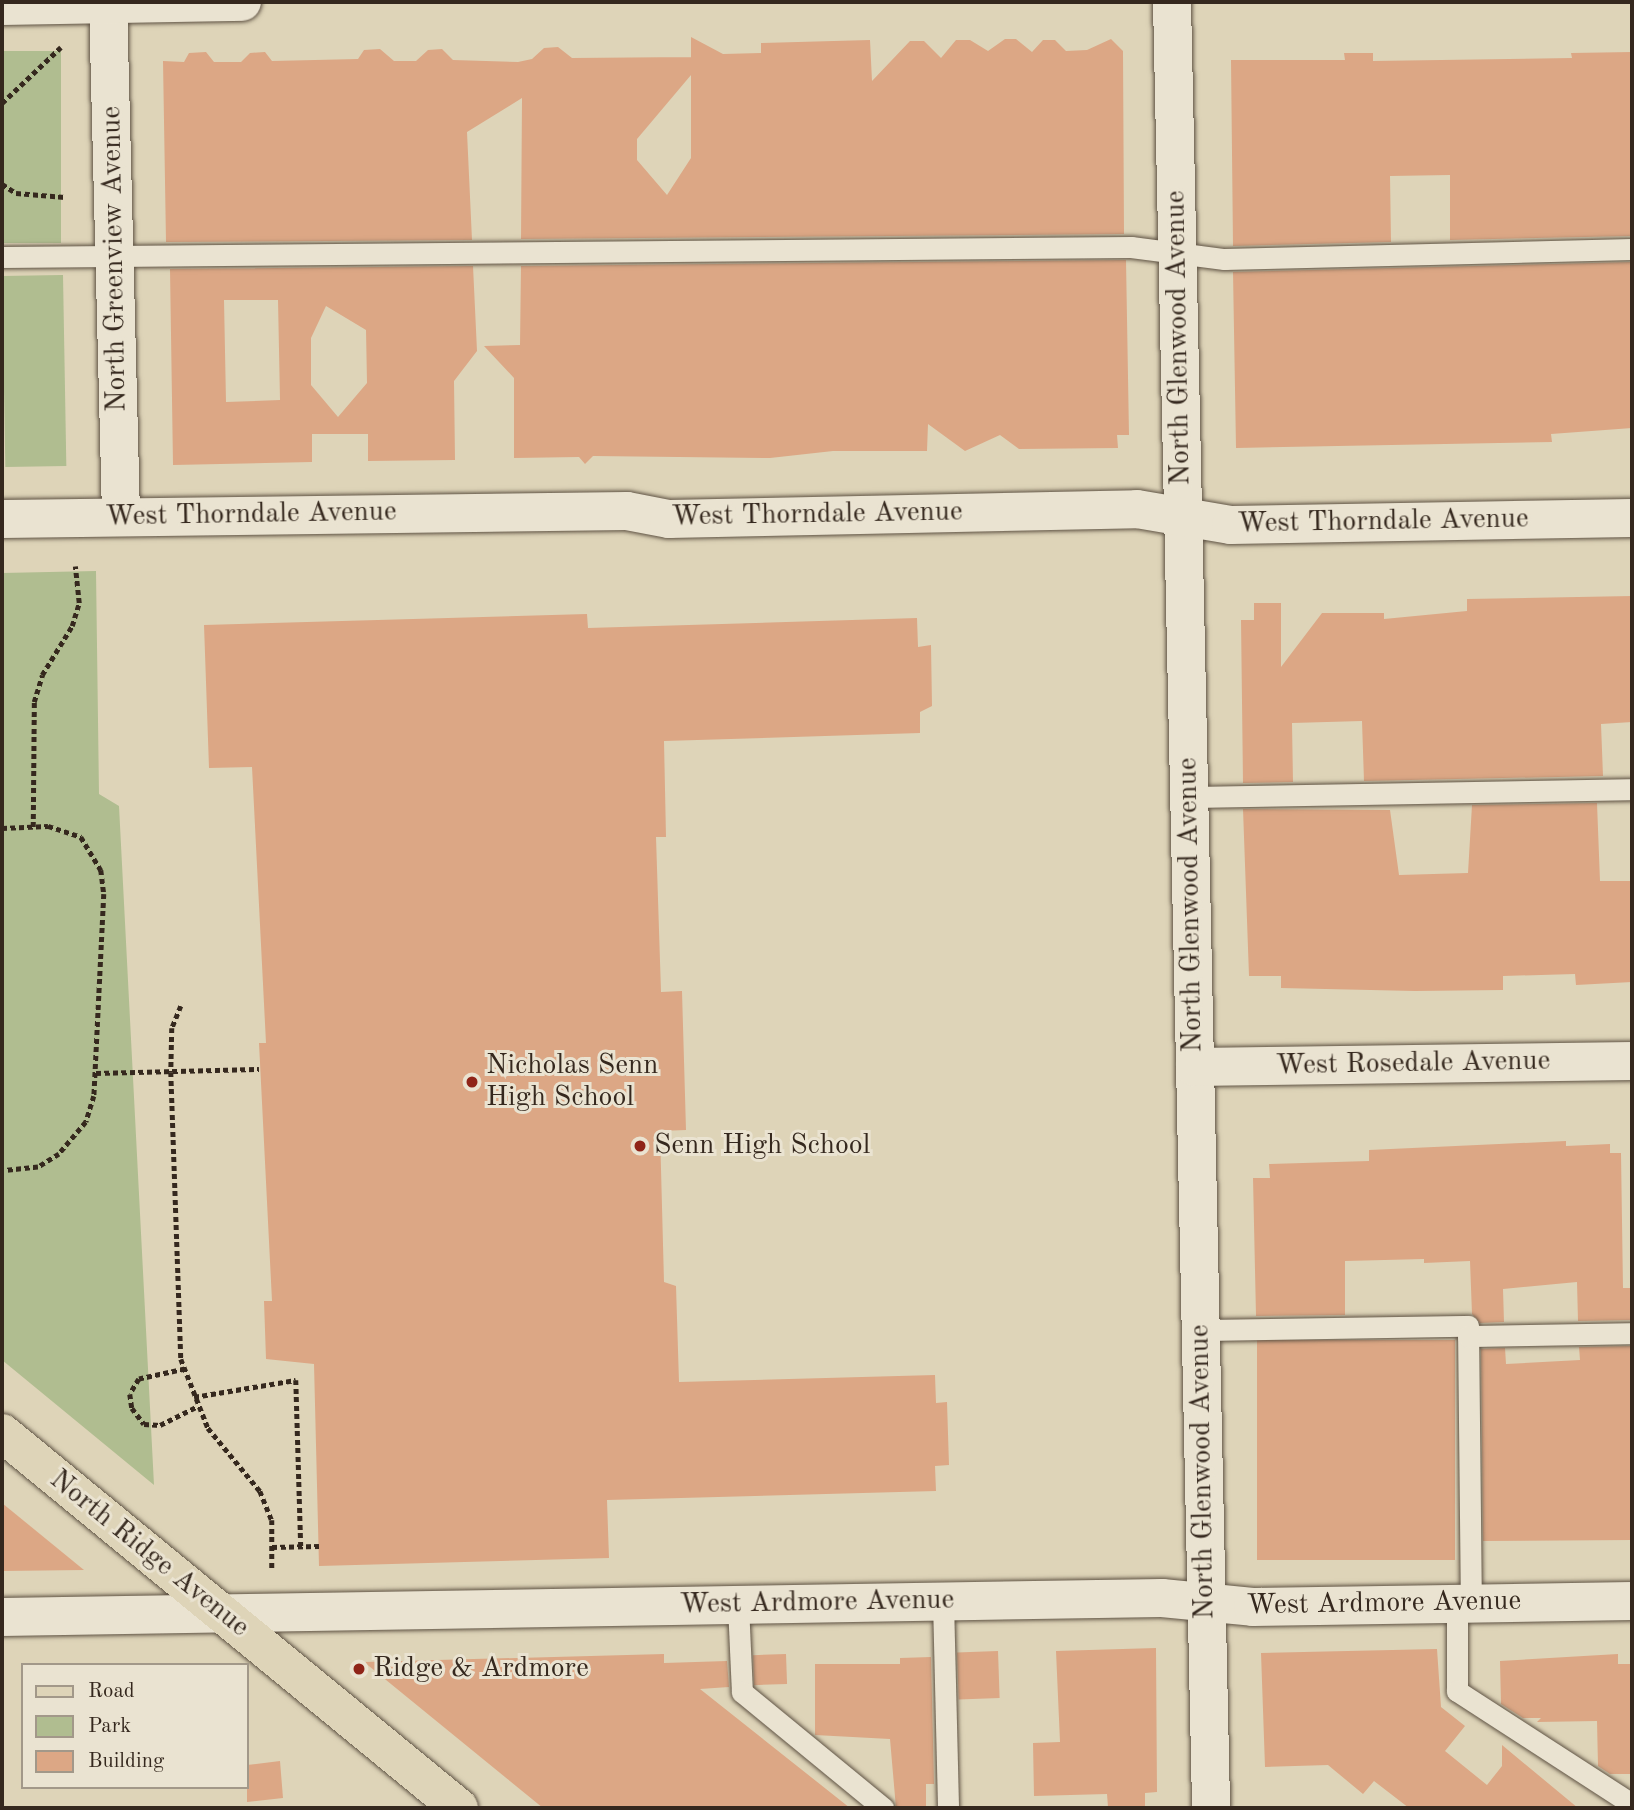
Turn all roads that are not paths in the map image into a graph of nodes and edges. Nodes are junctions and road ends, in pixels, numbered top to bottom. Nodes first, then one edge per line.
1 (242, 2) edge
2 (1172, 2) edge
3 (108, 3) edge
4 (2, 6) edge
5 (1632, 249) edge
6 (1177, 253) junction
7 (114, 255) junction
8 (2, 257) edge
9 (121, 517) junction
10 (1632, 518) edge
11 (2, 519) edge
12 (1183, 519) junction
13 (1632, 789) edge
14 (1189, 797) junction
15 (1632, 1061) edge
16 (1195, 1067) junction
17 (1200, 1330) junction
18 (1632, 1333) edge
19 (1468, 1336) junction
20 (2, 1433) edge
21 (943, 1601) junction
22 (1632, 1601) edge
23 (1206, 1604) junction
24 (1464, 1604) junction
25 (738, 1605) junction
26 (219, 1612) junction
27 (2, 1617) edge
28 (1632, 1804) edge
29 (459, 1808) edge
30 (883, 1808) edge
31 (948, 1808) edge
32 (1211, 1808) edge

1 - 3 street
2 - 6 street, North Glenwood Avenue
3 - 4 street
3 - 7 street, North Greenview Avenue
5 - 6 lane
6 - 7 lane
6 - 12 street, North Glenwood Avenue
7 - 8 lane
7 - 9 street, North Greenview Avenue
9 - 11 street, West Thorndale Avenue
9 - 12 street, West Thorndale Avenue
10 - 12 street, West Thorndale Avenue
12 - 14 street, North Glenwood Avenue
13 - 14 lane
14 - 16 street, North Glenwood Avenue
15 - 16 street, West Rosedale Avenue
16 - 17 street, North Glenwood Avenue
17 - 19 lane
17 - 23 street, North Glenwood Avenue
18 - 19 lane
19 - 24 lane
20 - 26 main road, North Ridge Avenue
21 - 23 street, West Ardmore Avenue
21 - 25 street, West Ardmore Avenue
21 - 31 lane
22 - 24 street, West Ardmore Avenue
23 - 24 street, West Ardmore Avenue
23 - 32 street, North Glenwood Avenue
24 - 28 lane
25 - 26 street, West Ardmore Avenue
25 - 30 lane
26 - 27 street, West Ardmore Avenue
26 - 29 main road, North Ridge Avenue

